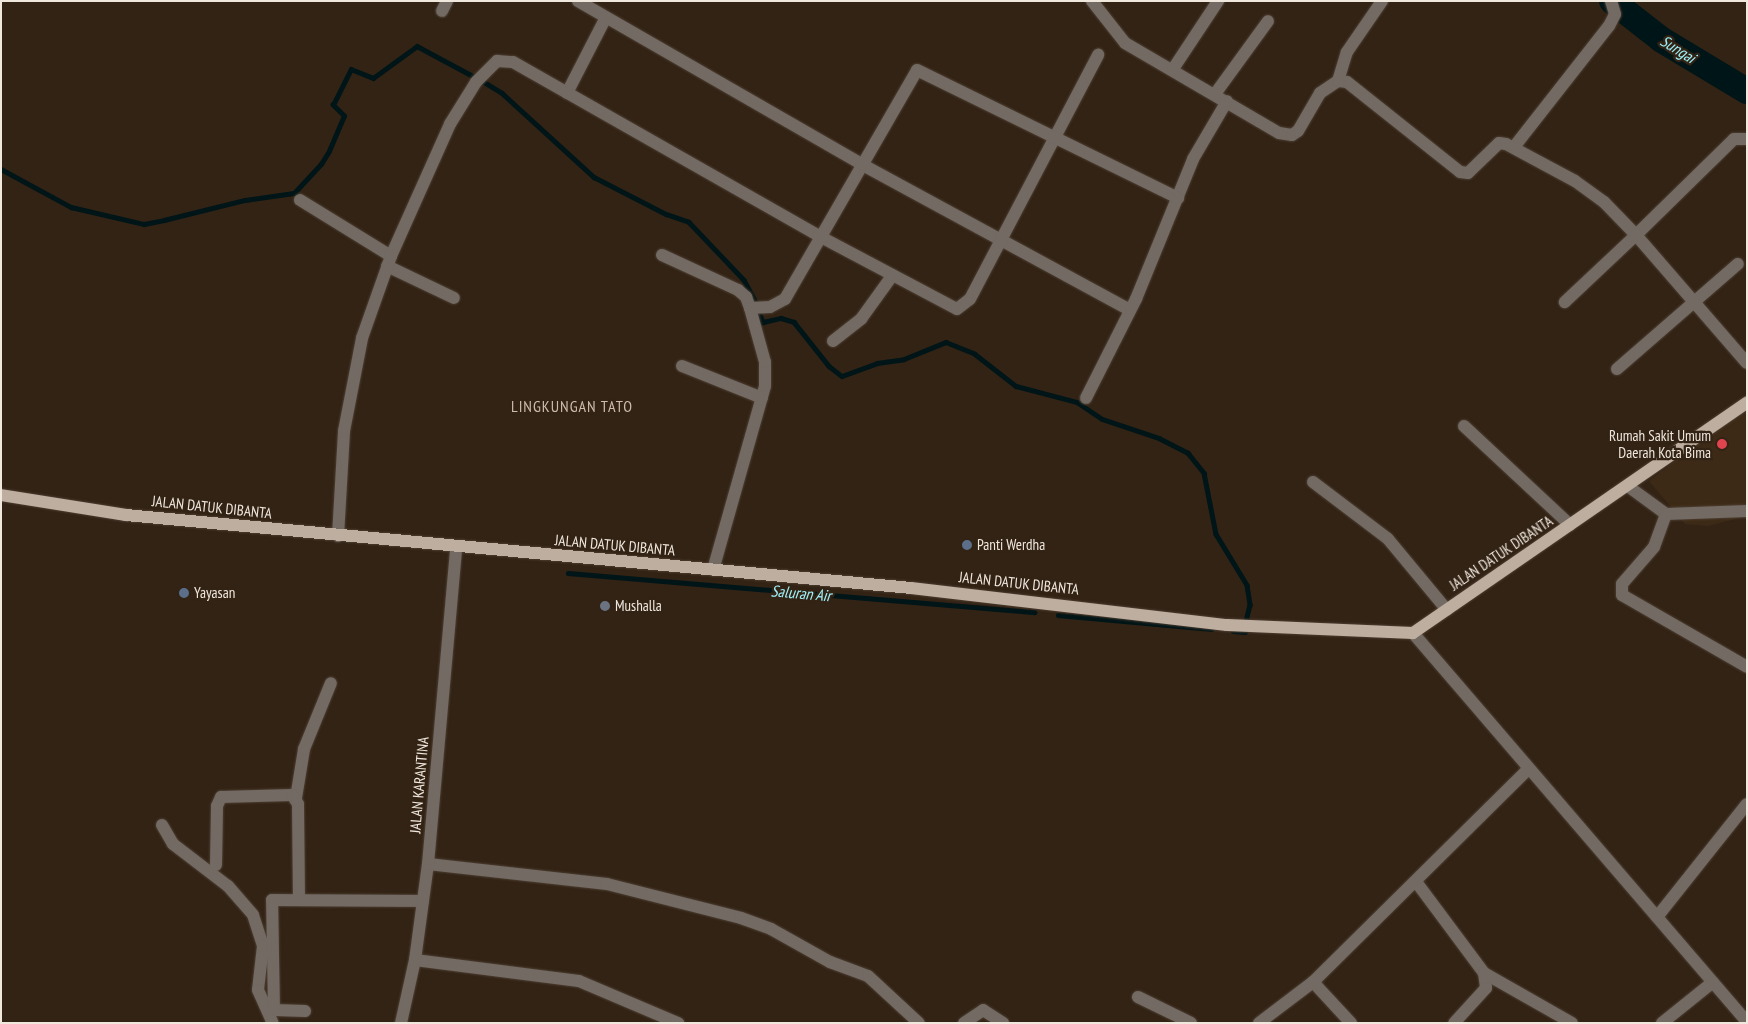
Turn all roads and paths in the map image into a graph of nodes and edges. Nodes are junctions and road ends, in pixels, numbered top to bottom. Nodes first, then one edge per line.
1 (578, 1) edge
2 (1092, 1) edge
3 (1218, 1) edge
4 (1611, 1) edge
5 (1378, 3) edge
6 (606, 17) junction
7 (1268, 20) dead end
8 (1098, 55) dead end
9 (1173, 70) junction
10 (1338, 81) junction
11 (567, 93) junction
12 (1215, 94) junction
13 (1227, 101) junction
14 (1057, 138) junction
15 (1747, 138) edge
16 (1514, 147) junction
17 (861, 164) junction
18 (1178, 198) junction
19 (300, 200) dead end
20 (1636, 235) junction
21 (818, 236) junction
22 (1001, 242) junction
23 (662, 255) dead end
24 (389, 261) junction
25 (1738, 264) dead end
26 (892, 276) junction
27 (454, 298) dead end
28 (1565, 302) dead end
29 (1695, 303) junction
30 (750, 308) junction
31 (1130, 310) junction
32 (833, 341) dead end
33 (1747, 363) edge
34 (682, 366) dead end
35 (1617, 369) dead end
36 (762, 398) junction
37 (1086, 398) dead end
38 (1747, 403) edge
39 (1464, 426) dead end
40 (1313, 482) dead end
41 (1629, 487) junction
42 (1, 495) edge
43 (1747, 511) edge
44 (1666, 514) junction
45 (1570, 525) junction
46 (338, 536) junction
47 (456, 548) junction
48 (713, 570) junction
49 (1447, 610) junction
50 (1413, 633) junction
51 (1747, 667) edge
52 (331, 683) dead end
53 (1528, 769) junction
54 (296, 798) junction
55 (1747, 804) edge
56 (162, 825) dead end
57 (428, 864) junction
58 (216, 865) dead end
59 (1416, 882) junction
60 (299, 898) junction
61 (423, 901) junction
62 (1656, 917) junction
63 (415, 960) junction
64 (1484, 973) junction
65 (1313, 982) junction
66 (1713, 982) junction
67 (1138, 998) dead end
68 (304, 1011) dead end
69 (662, 1019) edge
70 (1747, 1022) edge
71 (273, 1023) edge
72 (401, 1023) edge
73 (678, 1023) edge
74 (919, 1023) edge
75 (964, 1023) edge
76 (1003, 1023) edge
77 (1191, 1023) edge
78 (1259, 1023) edge
79 (1351, 1023) edge
80 (1454, 1023) edge
81 (1572, 1023) edge
82 (1662, 1023) edge

1 - 6 street
2 - 9 street
3 - 9 street
4 - 16 street
5 - 10 street
6 - 11 street
6 - 17 street
7 - 12 street
8 - 14 street
9 - 12 street
10 - 13 street
10 - 16 street
11 - 21 street
11 - 24 street
12 - 13 street
13 - 18 street
14 - 17 street
14 - 18 street
14 - 22 street
15 - 20 street
16 - 20 street
17 - 21 street
17 - 22 street
18 - 31 street
19 - 24 street
20 - 28 street
20 - 29 street
21 - 26 street
21 - 30 street
22 - 26 street
22 - 31 street
23 - 30 street
24 - 27 street
24 - 46 street
25 - 29 street
26 - 32 street
29 - 33 street
29 - 35 street
30 - 36 street
31 - 37 street
34 - 36 street
36 - 48 street
38 - 41 main road, JALAN DATUK DIBANTA
39 - 45 street
40 - 49 street
41 - 44 street
41 - 45 main road, JALAN DATUK DIBANTA
42 - 46 main road, JALAN DATUK DIBANTA
43 - 44 street
44 - 51 street
45 - 49 main road, JALAN DATUK DIBANTA
46 - 47 main road, JALAN DATUK DIBANTA
47 - 48 main road, JALAN DATUK DIBANTA
47 - 57 street, JALAN KARANTINA
48 - 50 main road, JALAN DATUK DIBANTA
49 - 50 main road, JALAN DATUK DIBANTA
50 - 53 street
52 - 54 street
53 - 59 street
53 - 62 street
54 - 58 street
54 - 60 street
55 - 62 street
56 - 71 street
57 - 61 street, JALAN KARANTINA
57 - 74 street
59 - 64 street
59 - 65 street
60 - 61 street
60 - 68 street
61 - 63 street, JALAN KARANTINA
62 - 66 street
63 - 69 street
63 - 72 street, JALAN KARANTINA
64 - 80 street
64 - 81 street
65 - 78 street
65 - 79 street
66 - 70 street
66 - 82 street
67 - 77 street
69 - 73 street
75 - 76 street

